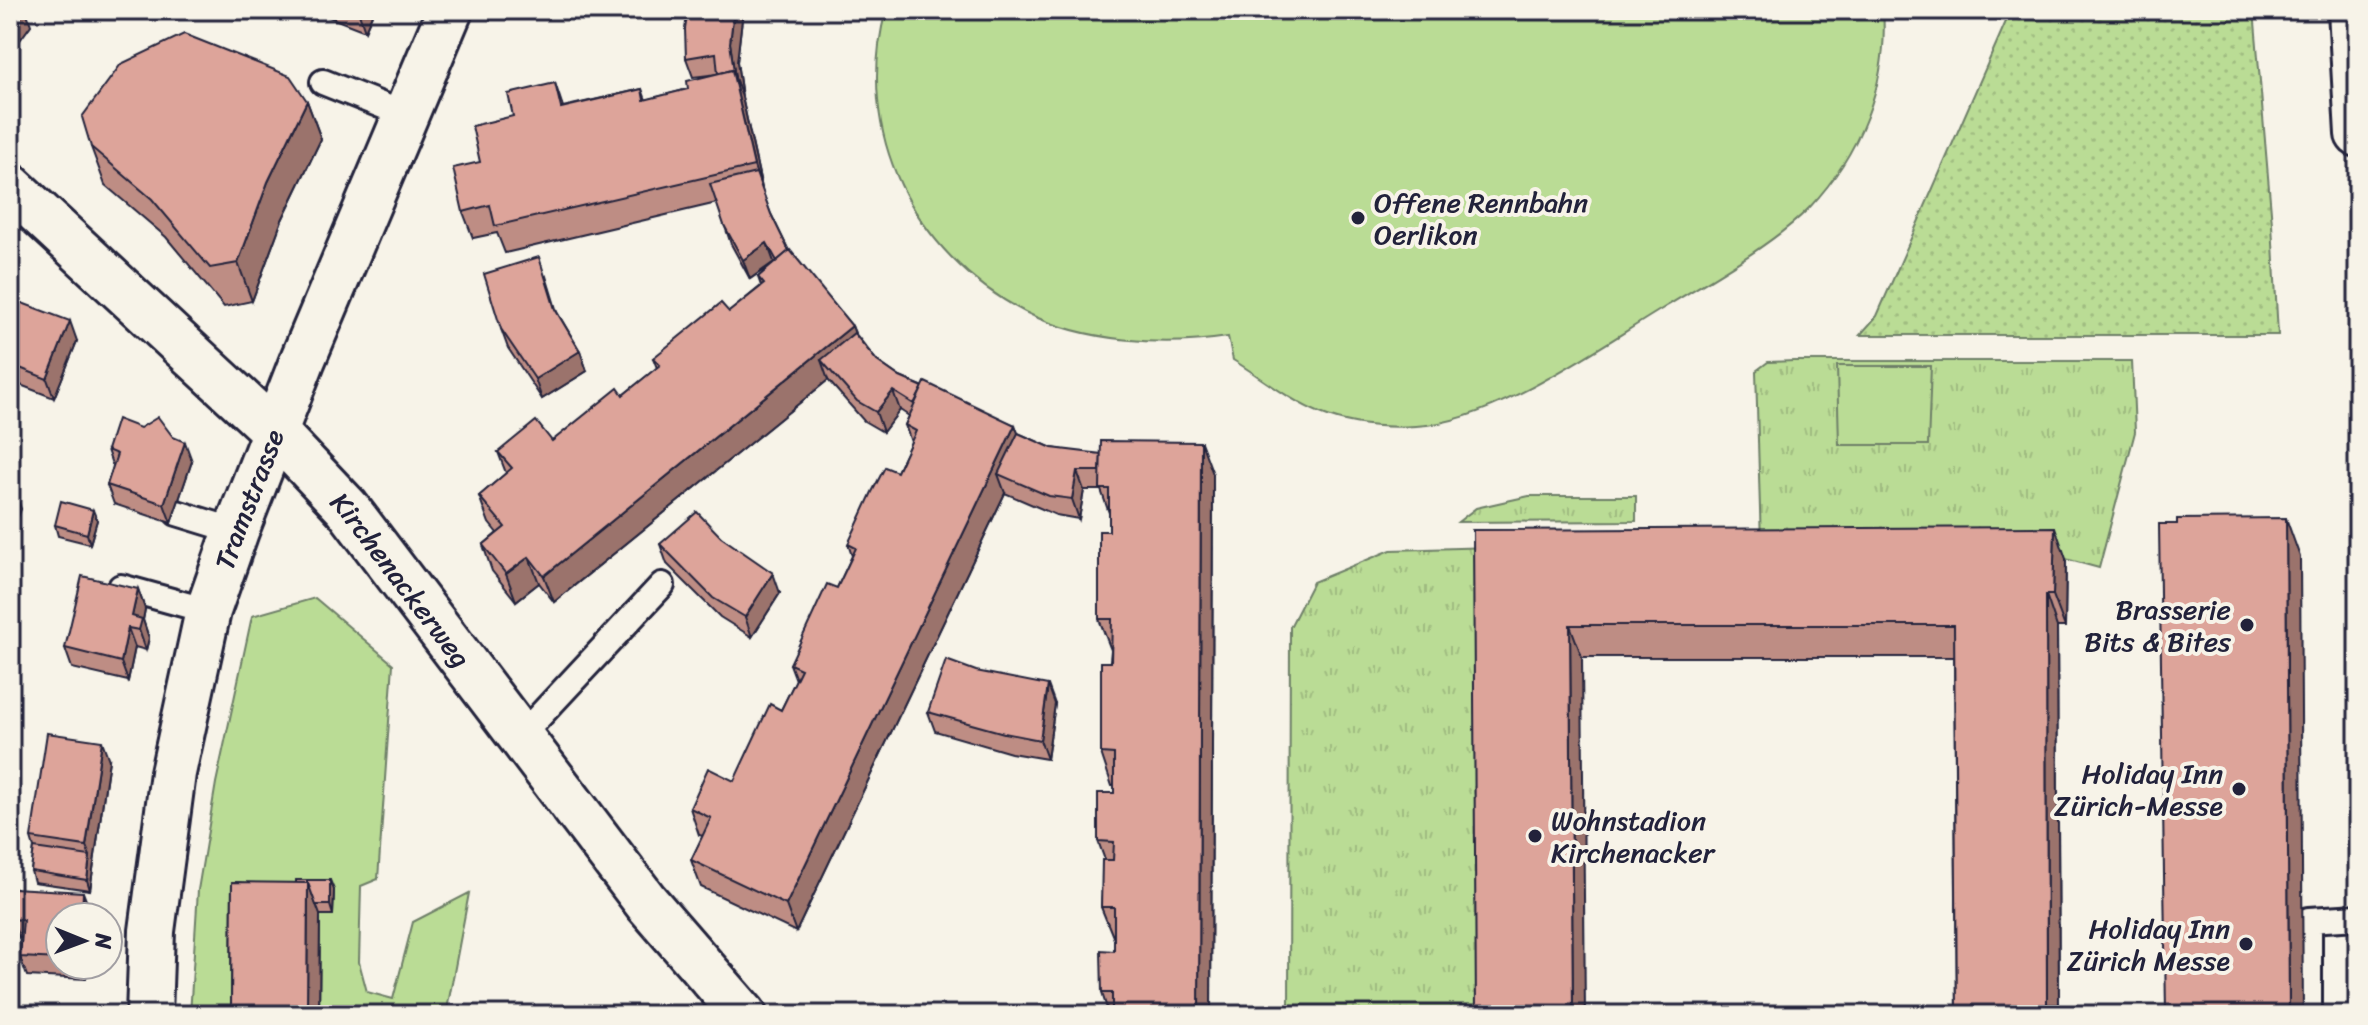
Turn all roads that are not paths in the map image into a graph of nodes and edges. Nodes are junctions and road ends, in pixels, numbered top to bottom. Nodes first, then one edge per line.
1 (450, 10) edge
2 (2351, 10) edge
3 (323, 82) dead end
4 (406, 115) junction
5 (2358, 134) edge
6 (17, 206) edge
7 (276, 433) junction
8 (177, 513) dead end
9 (236, 531) junction
10 (662, 585) dead end
11 (121, 587) edge
12 (208, 611) junction
13 (520, 737) junction
14 (2358, 917) edge
15 (149, 1015) edge
16 (744, 1015) edge
17 (2309, 1015) edge

1 - 4 street, Tramstrasse
2 - 5 street
3 - 4 lane
4 - 7 street, Tramstrasse
6 - 7 street, Kirchenackerweg
7 - 9 street, Tramstrasse
7 - 13 street, Kirchenackerweg
8 - 9 lane
9 - 12 street, Tramstrasse
10 - 13 lane
11 - 12 lane
12 - 15 street, Tramstrasse
13 - 16 street, Kirchenackerweg
14 - 17 lane

